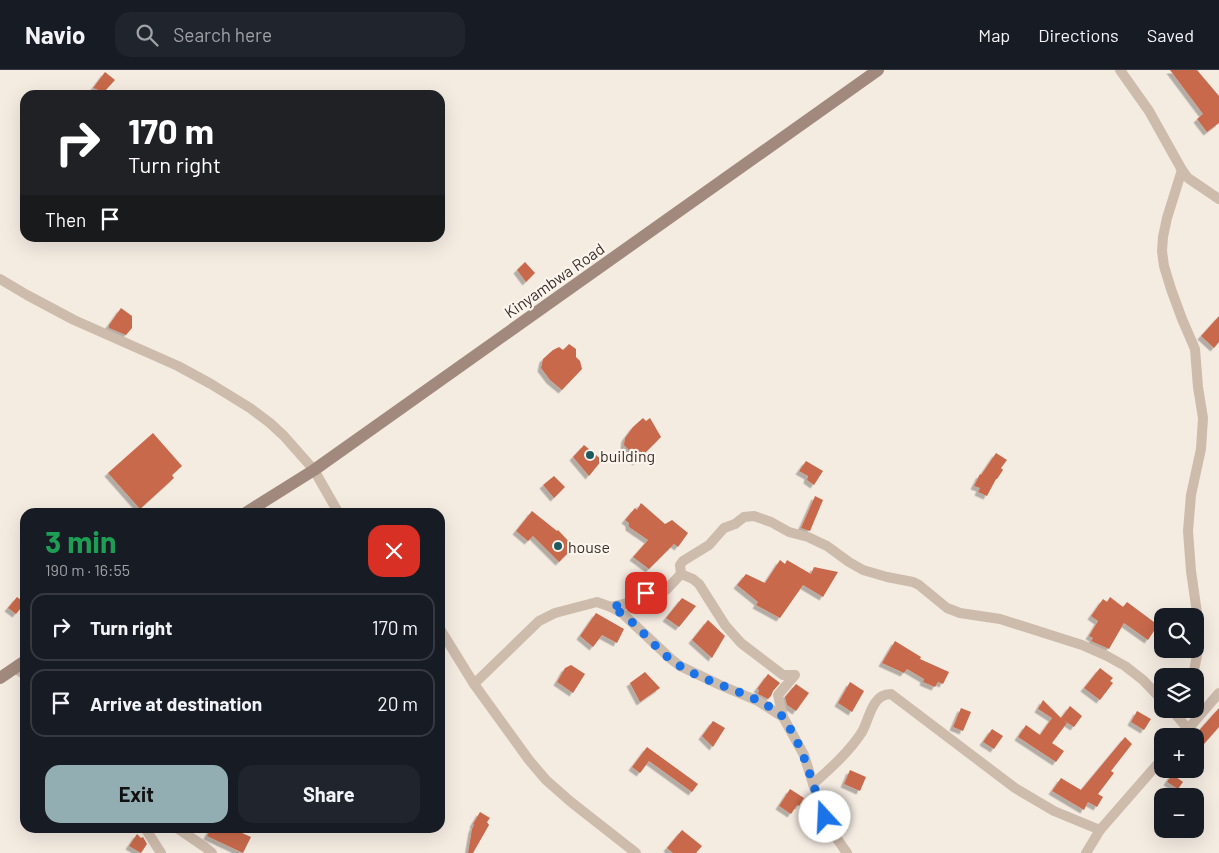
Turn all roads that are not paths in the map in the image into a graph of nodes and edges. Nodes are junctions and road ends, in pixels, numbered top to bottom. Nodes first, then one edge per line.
1 (878, 70) edge
2 (1120, 70) edge
3 (1182, 170) junction
4 (1219, 199) edge
5 (0, 279) edge
6 (314, 470) junction
7 (253, 508) edge
8 (336, 508) edge
9 (681, 574) junction
10 (611, 607) junction
11 (445, 637) edge
12 (1194, 668) edge
13 (20, 669) edge
14 (0, 678) edge
15 (474, 684) junction
16 (1154, 692) edge
17 (1219, 693) edge
18 (783, 717) junction
19 (1189, 728) edge
20 (1154, 768) edge
21 (813, 784) junction
22 (1100, 830) junction
23 (148, 833) edge
24 (184, 833) edge
25 (161, 853) edge
26 (212, 853) edge
27 (636, 853) edge
28 (846, 853) edge
29 (1086, 853) edge

1 - 6 street, Kinyambwa Road
2 - 3 street
3 - 4 street
3 - 12 street
5 - 6 street
6 - 7 street, Kinyambwa Road
6 - 8 street
9 - 10 street
9 - 16 street
9 - 18 street
10 - 15 street
10 - 18 street
11 - 15 street
13 - 14 street
15 - 27 street
17 - 19 street
18 - 21 street
20 - 22 street
21 - 22 street
21 - 28 street
22 - 29 street
23 - 25 street
24 - 26 street

